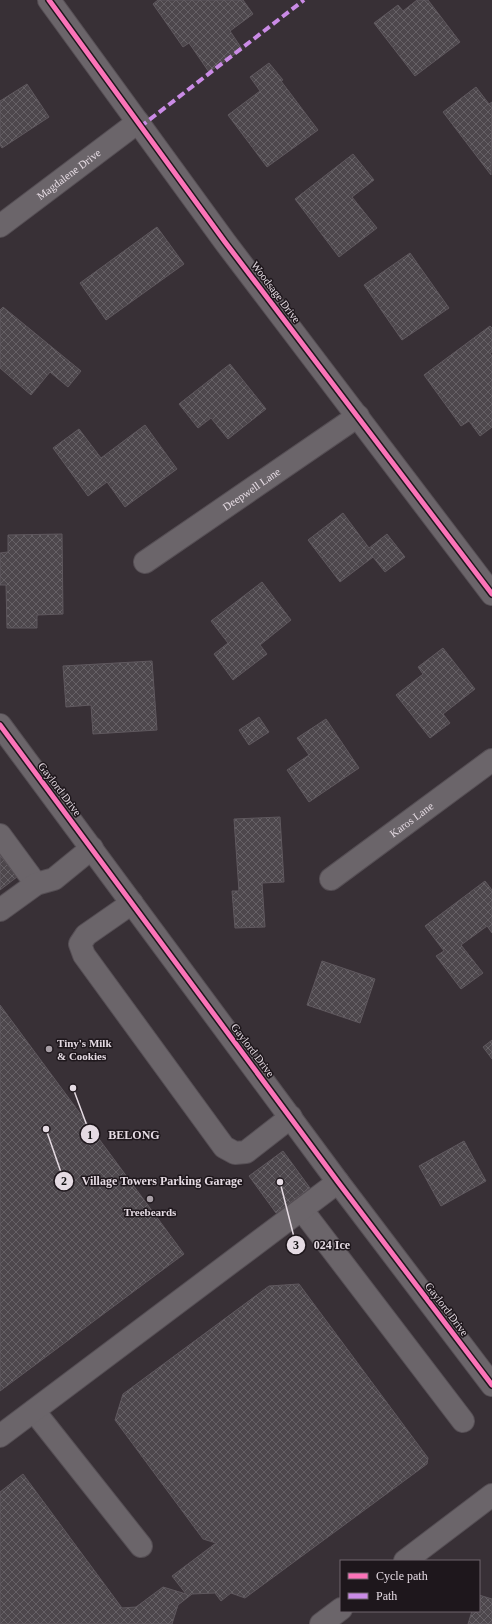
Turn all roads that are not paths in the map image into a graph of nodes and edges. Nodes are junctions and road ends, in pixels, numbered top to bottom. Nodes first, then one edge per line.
1 (49, 0) edge
2 (138, 122) junction
3 (0, 226) edge
4 (358, 416) junction
5 (145, 562) dead end
6 (492, 594) edge
7 (0, 725) edge
8 (492, 760) edge
9 (0, 835) edge
10 (92, 848) junction
11 (330, 879) dead end
12 (36, 884) junction
13 (132, 903) junction
14 (0, 910) edge
15 (291, 1117) junction
16 (338, 1182) junction
17 (302, 1210) junction
18 (492, 1386) edge
19 (34, 1410) junction
20 (463, 1421) dead end
21 (0, 1436) edge
22 (492, 1495) edge
23 (141, 1546) dead end
24 (406, 1560) edge
25 (340, 1610) edge
26 (321, 1624) edge

1 - 2 street, Woodsage Drive
2 - 3 street, Magdalene Drive
2 - 4 street, Woodsage Drive
4 - 5 street, Deepwell Lane
4 - 6 street, Woodsage Drive
7 - 10 street, Gaylord Drive
8 - 11 street, Karos Lane
9 - 12 street
10 - 12 street
10 - 13 street, Gaylord Drive
12 - 14 street
13 - 15 street, Gaylord Drive
13 - 15 street
15 - 16 street, Gaylord Drive
16 - 17 street
16 - 18 street, Gaylord Drive
17 - 19 street
17 - 20 street
19 - 21 street
19 - 23 street
22 - 24 street
25 - 26 street

